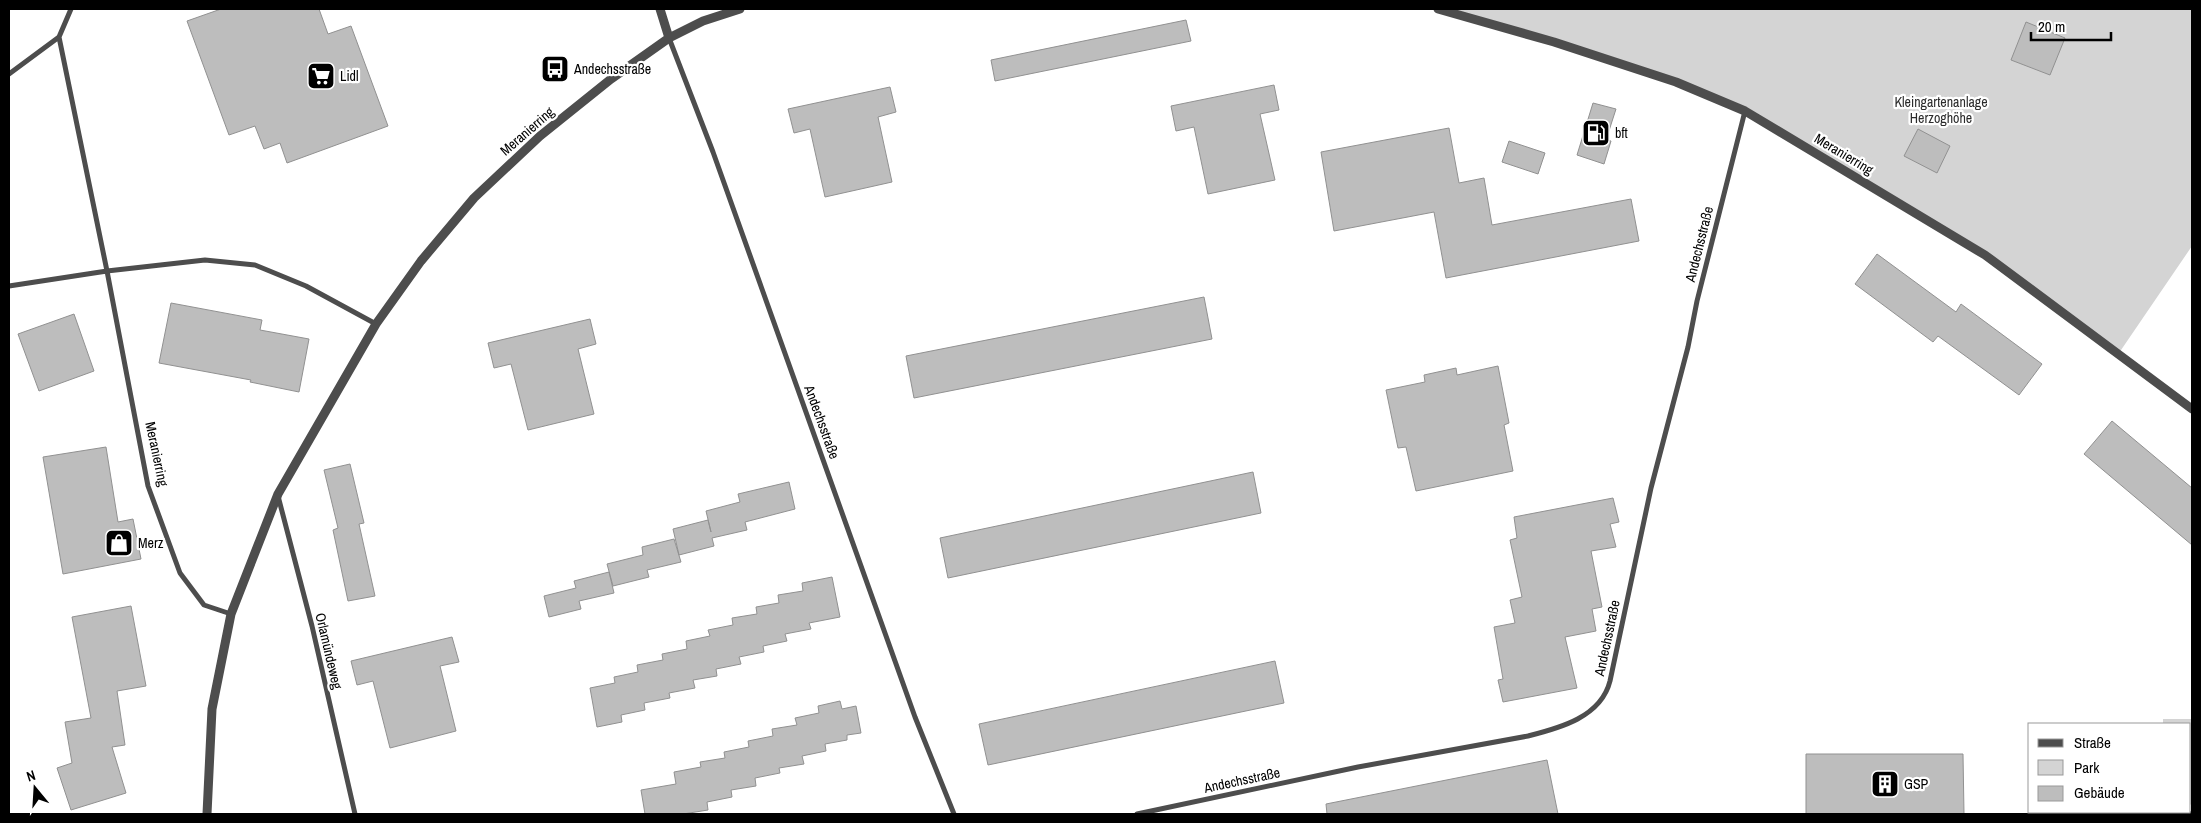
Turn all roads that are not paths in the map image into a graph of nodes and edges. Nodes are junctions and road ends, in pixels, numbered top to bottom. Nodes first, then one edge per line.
1 (71, 9) edge
2 (660, 9) edge
3 (740, 9) edge
4 (1438, 9) edge
5 (59, 37) junction
6 (669, 38) junction
7 (9, 74) edge
8 (1744, 111) junction
9 (107, 271) junction
10 (9, 286) edge
11 (376, 324) junction
12 (2192, 409) edge
13 (278, 494) junction
14 (231, 614) junction
15 (207, 814) edge
16 (355, 814) edge
17 (954, 814) edge
18 (1137, 814) edge

1 - 5 street
2 - 6 street
3 - 6 street, Meranierring
4 - 8 street, Meranierring
5 - 7 street
5 - 9 street, Meranierring
6 - 11 street, Meranierring
6 - 17 street, Andechsstraße
8 - 12 street, Meranierring
8 - 18 street, Andechsstraße
9 - 10 street
9 - 11 street
9 - 14 street, Meranierring
11 - 13 street, Meranierring
13 - 14 street, Meranierring
13 - 16 street, Orlamündeweg
14 - 15 street, Meranierring

